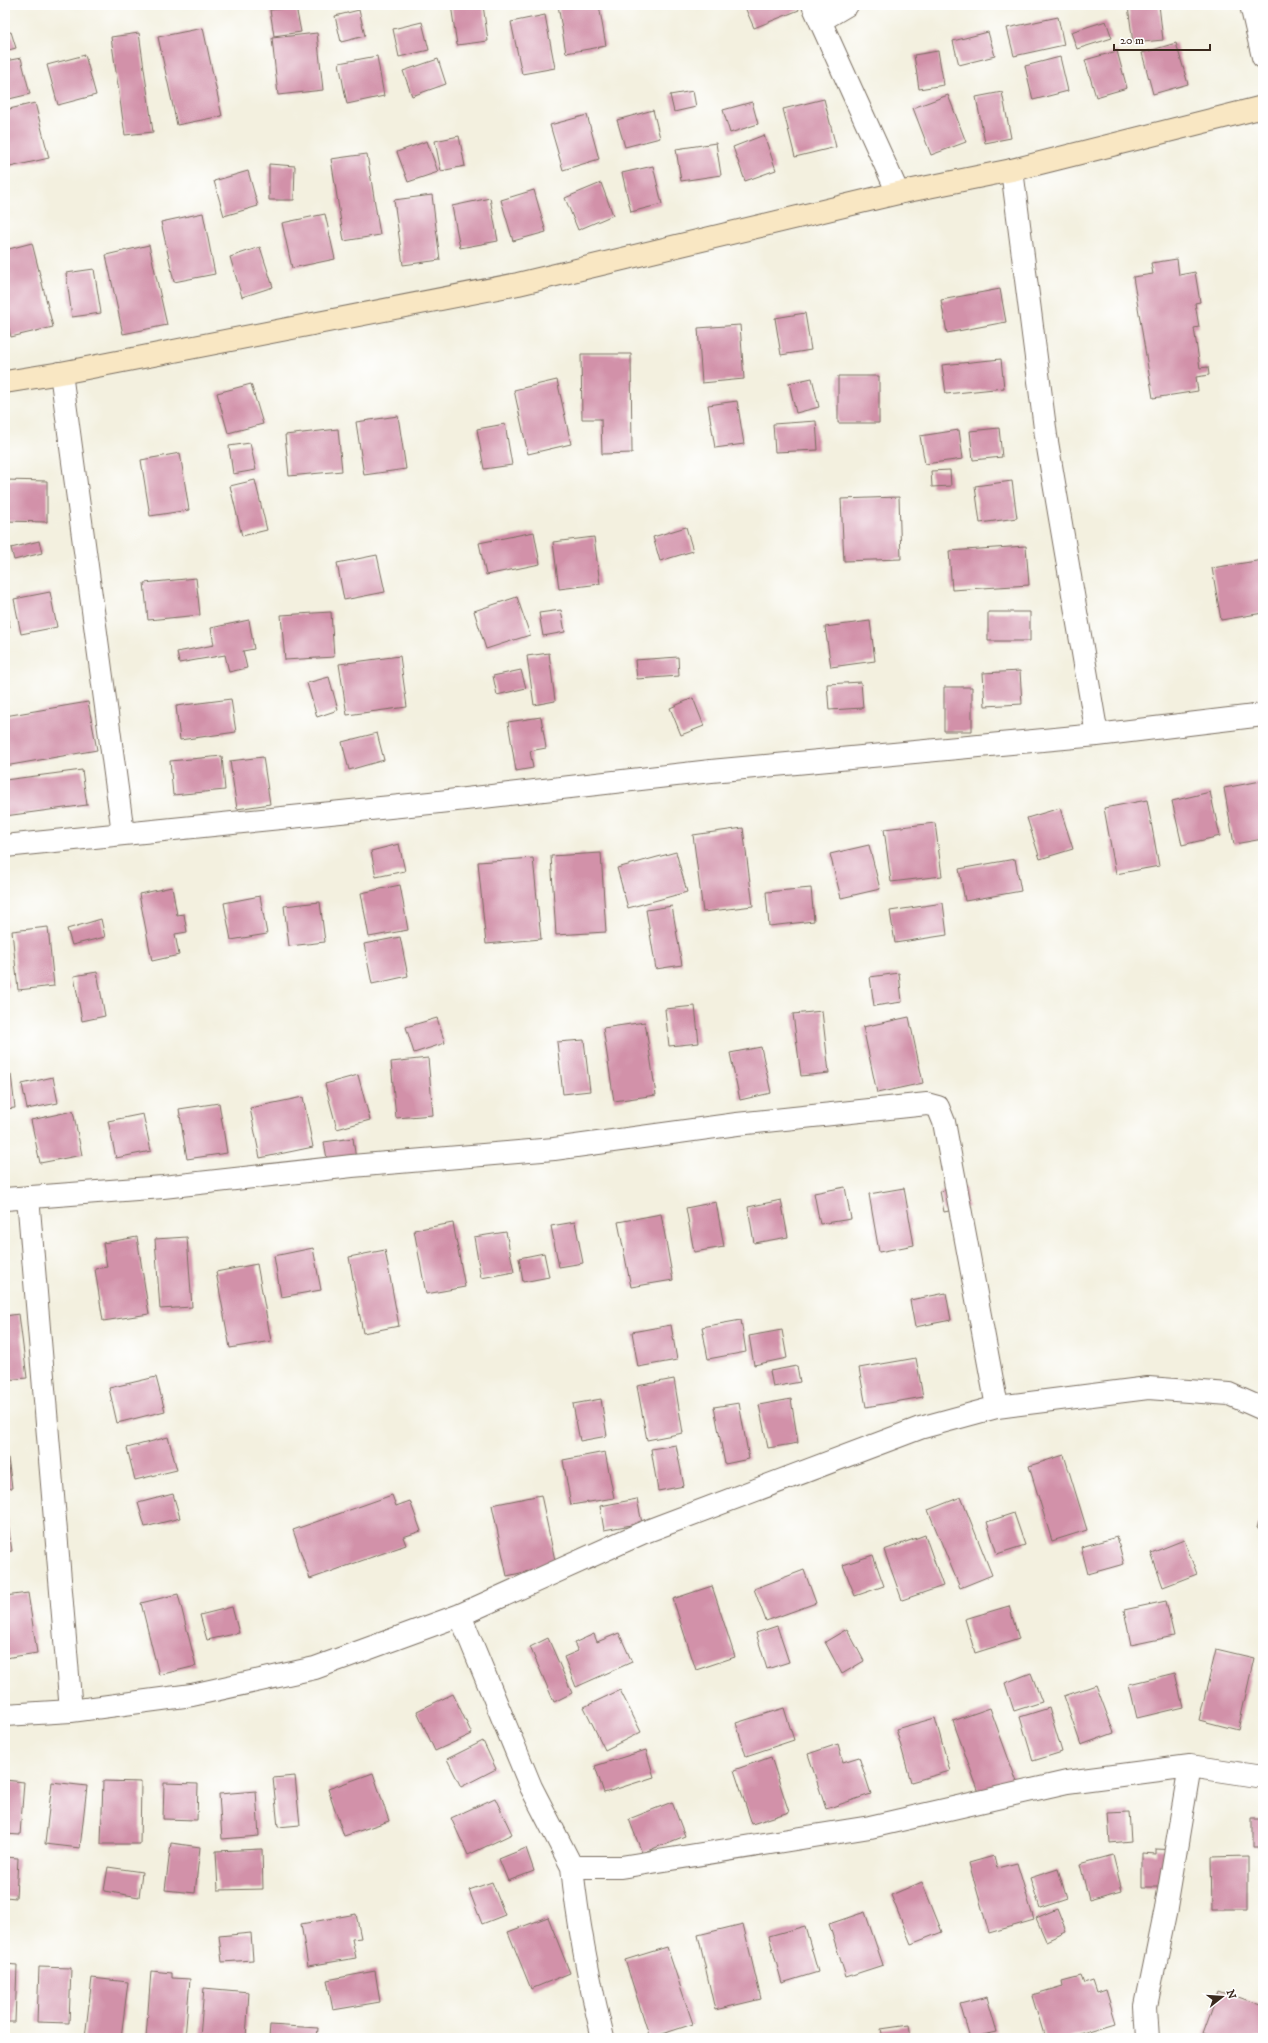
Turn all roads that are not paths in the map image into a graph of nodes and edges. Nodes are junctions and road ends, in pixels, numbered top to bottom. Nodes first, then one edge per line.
1 (847, 5) edge
2 (1251, 5) edge
3 (816, 13) edge
4 (1263, 57) edge
5 (1263, 107) edge
6 (1012, 170) junction
7 (898, 193) junction
8 (61, 373) junction
9 (5, 382) edge
10 (1263, 715) edge
11 (1096, 735) junction
12 (123, 834) junction
13 (5, 846) edge
14 (28, 1197) junction
15 (5, 1200) edge
16 (997, 1407) junction
17 (1263, 1409) edge
18 (460, 1615) junction
19 (71, 1711) junction
20 (5, 1716) edge
21 (1190, 1766) junction
22 (1263, 1777) edge
23 (572, 1867) junction
24 (603, 2038) edge
25 (1148, 2038) edge

1 - 3 street
2 - 4 street
3 - 7 street
5 - 6 street
6 - 7 street
6 - 11 street
7 - 8 street
8 - 9 street
8 - 12 street
10 - 11 street
11 - 12 street
12 - 13 street
14 - 15 street
14 - 16 street
14 - 19 street
16 - 17 street
16 - 18 street
18 - 19 street
18 - 23 street
19 - 20 street
21 - 22 street
21 - 23 street
21 - 25 street
23 - 24 street

